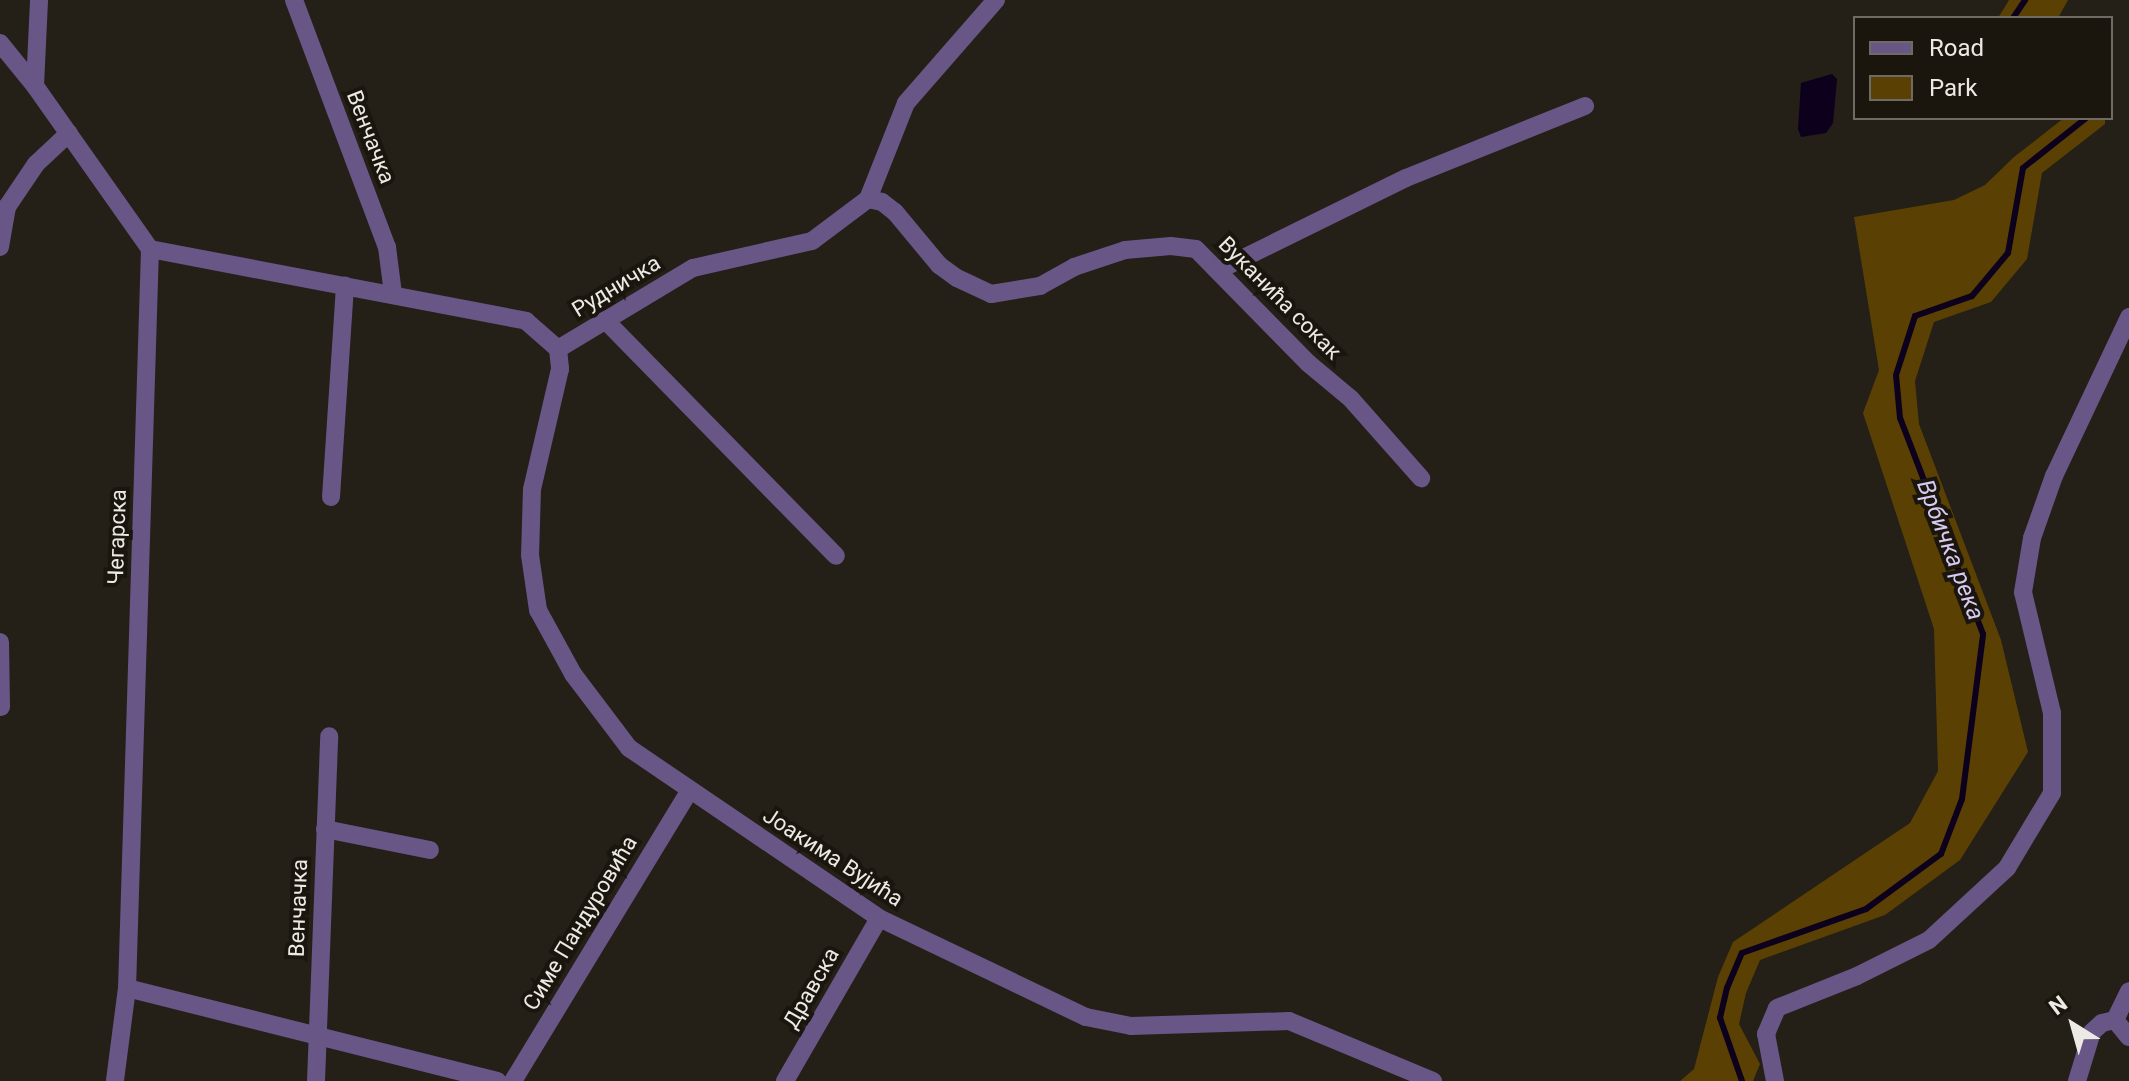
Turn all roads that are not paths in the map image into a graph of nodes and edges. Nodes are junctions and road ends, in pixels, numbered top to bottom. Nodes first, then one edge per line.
1 (39, 0) edge
2 (294, 0) edge
3 (996, 0) edge
4 (0, 43) edge
5 (35, 86) junction
6 (1585, 106) dead end
7 (69, 133) junction
8 (868, 199) junction
9 (0, 247) edge
10 (150, 249) junction
11 (1219, 270) junction
12 (345, 285) junction
13 (393, 294) junction
14 (2129, 317) edge
15 (605, 320) junction
16 (558, 349) junction
17 (1421, 478) dead end
18 (331, 497) dead end
19 (836, 556) dead end
20 (0, 642) edge
21 (1, 707) edge
22 (329, 736) dead end
23 (689, 791) junction
24 (325, 829) junction
25 (430, 850) dead end
26 (879, 918) junction
27 (127, 988) junction
28 (2129, 991) edge
29 (2115, 1020) junction
30 (317, 1036) junction
31 (2129, 1037) edge
32 (115, 1081) edge
33 (316, 1081) edge
34 (497, 1081) edge
35 (513, 1081) edge
36 (785, 1081) edge
37 (1433, 1081) edge
38 (1775, 1081) edge
39 (2077, 1081) edge

1 - 5 street
2 - 13 street, Венчачка
3 - 8 street
4 - 5 street
5 - 7 street
6 - 11 street
7 - 9 street
7 - 10 street
8 - 11 street, Вуканића сокак
8 - 15 street, Рудничка
10 - 12 street
10 - 27 street, Чегарска
11 - 17 street, Вуканића сокак
12 - 13 street
12 - 18 street
13 - 16 street
14 - 38 street
15 - 16 street, Рудничка
15 - 19 street
16 - 23 street, Јоакима Вујића
20 - 21 street
22 - 24 street, Венчачка
23 - 26 street, Јоакима Вујића
23 - 35 street, Симе Пандуровића
24 - 25 street
24 - 30 street, Венчачка
26 - 36 street, Дравска
26 - 37 street, Јоакима Вујића
27 - 30 street
27 - 32 street, Чегарска
28 - 29 street
29 - 31 street
29 - 39 street
30 - 33 street, Венчачка
30 - 34 street

